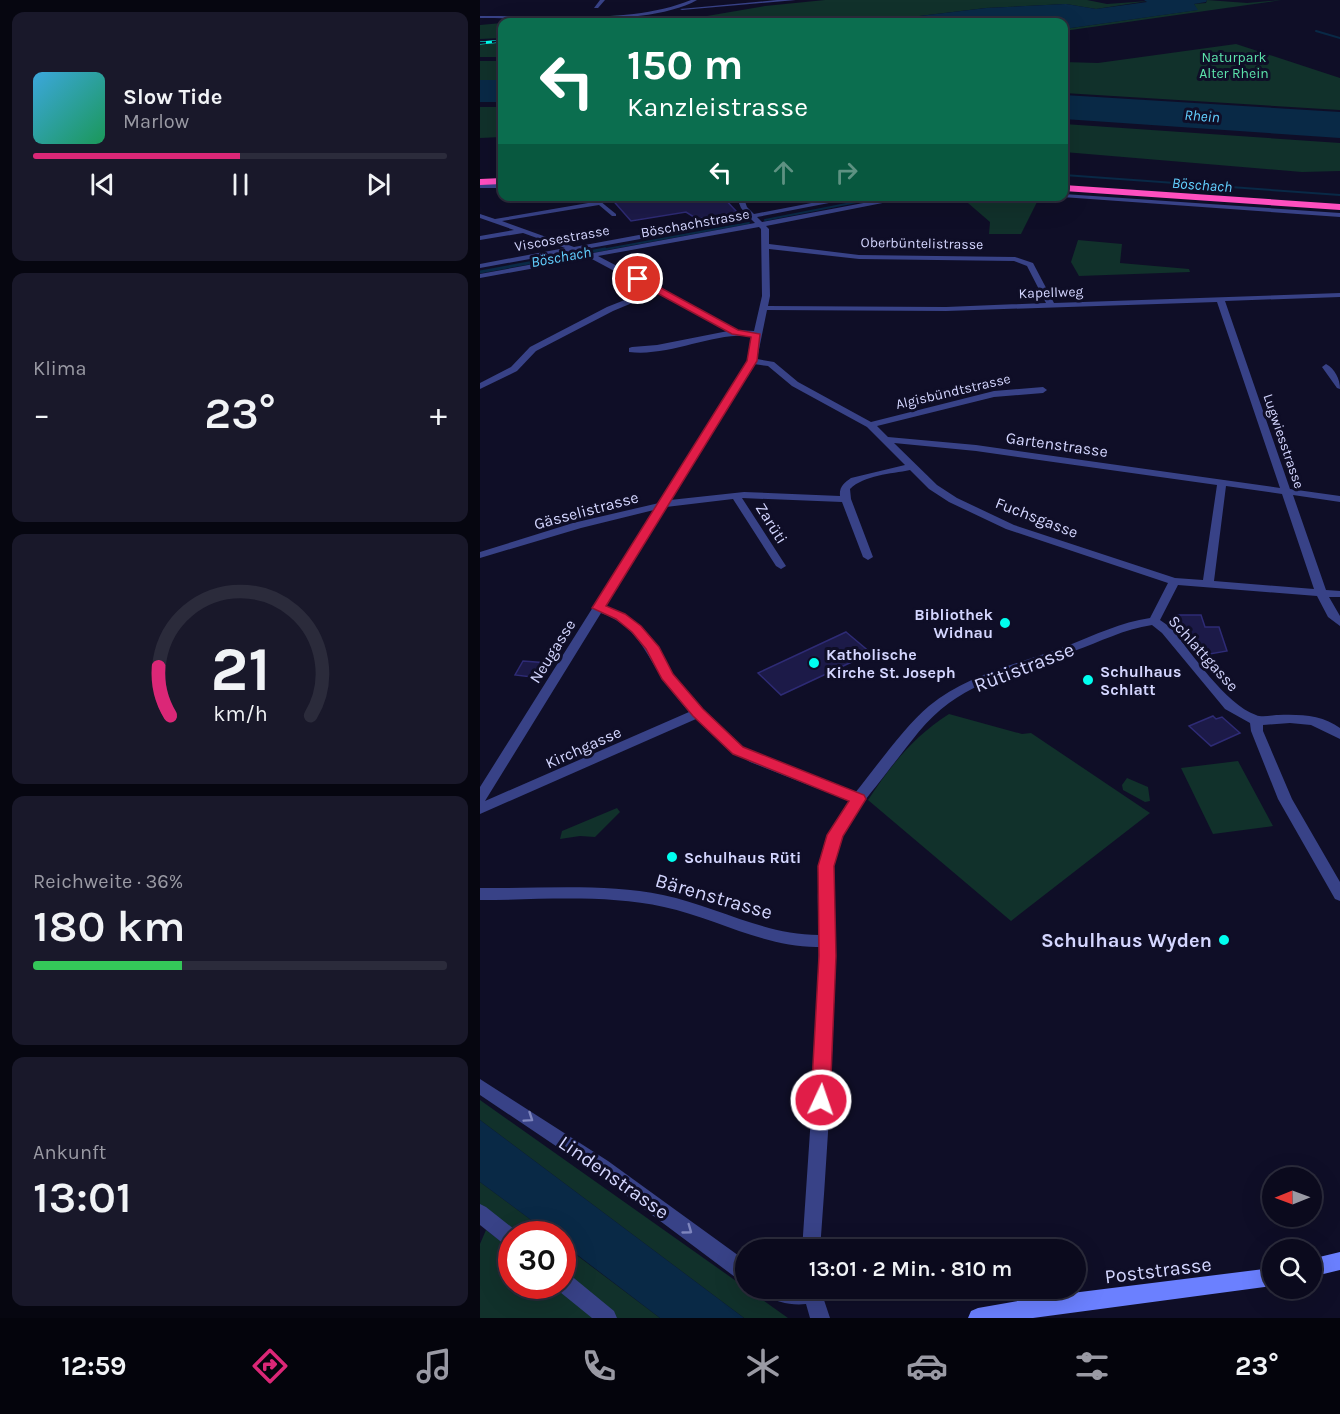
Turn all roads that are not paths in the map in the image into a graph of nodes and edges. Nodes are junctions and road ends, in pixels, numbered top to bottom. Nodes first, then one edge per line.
1 (603, 0) edge
2 (695, 0) edge
3 (794, 0) edge
4 (596, 8) dead end
5 (675, 9) junction
6 (480, 17) edge
7 (480, 182) edge
8 (498, 182) edge
9 (1068, 185) edge
10 (1068, 196) edge
11 (740, 201) edge
12 (836, 201) edge
13 (888, 201) edge
14 (1340, 205) edge
15 (614, 215) dead end
16 (1340, 215) edge
17 (480, 216) edge
18 (753, 217) junction
19 (496, 220) junction
20 (761, 225) junction
21 (526, 230) junction
22 (480, 238) edge
23 (766, 246) junction
24 (577, 249) junction
25 (591, 255) junction
26 (480, 266) edge
27 (480, 276) edge
28 (659, 289) junction
29 (1340, 295) edge
30 (1220, 299) junction
31 (1052, 306) junction
32 (763, 308) junction
33 (736, 332) junction
34 (756, 334) junction
35 (632, 350) dead end
36 (752, 361) junction
37 (1326, 367) dead end
38 (480, 386) edge
39 (1340, 386) edge
40 (1043, 390) dead end
41 (870, 425) junction
42 (888, 441) junction
43 (912, 467) junction
44 (1222, 482) junction
45 (1287, 491) junction
46 (736, 496) junction
47 (846, 499) junction
48 (1340, 499) edge
49 (662, 506) junction
50 (481, 553) edge
51 (868, 557) dead end
52 (781, 566) dead end
53 (1174, 581) junction
54 (1208, 583) junction
55 (1321, 593) junction
56 (1340, 594) edge
57 (599, 608) junction
58 (1154, 621) junction
59 (1340, 622) edge
60 (698, 713) junction
61 (1256, 721) junction
62 (1340, 735) edge
63 (480, 798) edge
64 (858, 799) junction
65 (480, 809) edge
66 (480, 894) edge
67 (1340, 895) edge
68 (827, 941) junction
69 (480, 1086) edge
70 (480, 1213) edge
71 (498, 1228) edge
72 (812, 1239) edge
73 (1340, 1262) edge
74 (735, 1265) edge
75 (1322, 1266) edge
76 (1262, 1278) edge
77 (576, 1293) edge
78 (813, 1299) edge
79 (607, 1318) edge
80 (820, 1318) edge
81 (978, 1318) edge

1 - 4 street
2 - 5 street
3 - 5 street
5 - 6 street
7 - 8 highway
9 - 14 highway
10 - 16 street
11 - 18 street
12 - 18 street, Viscosestrasse
13 - 20 street, Böschachstrasse
15 - 19 street
17 - 19 street
18 - 20 street
18 - 24 street, Viscosestrasse
19 - 21 street
20 - 23 street, Neugasse
20 - 25 street, Böschachstrasse
21 - 22 street
21 - 24 street
23 - 31 street, Oberbüntelistrasse
23 - 32 street, Neugasse
24 - 25 street
24 - 26 street, Viscosestrasse
25 - 27 street, Böschachstrasse
25 - 28 street
28 - 33 street
28 - 38 street
29 - 30 street, Kapellweg
30 - 31 street, Kapellweg
30 - 45 street, Lugwiesstrasse
31 - 32 street, Kapellweg
32 - 34 street, Neugasse
33 - 34 street
33 - 35 street
34 - 36 street, Neugasse
36 - 41 street, Fuchsgasse
36 - 49 street, Neugasse
37 - 39 street
40 - 41 street, Algisbündtstrasse
41 - 42 street, Fuchsgasse
42 - 43 street, Fuchsgasse
42 - 44 street, Gartenstrasse
43 - 47 street
43 - 53 street, Fuchsgasse
44 - 45 street, Gartenstrasse
44 - 54 street
45 - 48 street, Gartenstrasse
45 - 55 street, Lugwiesstrasse
46 - 47 street, Gässelistrasse
46 - 49 street, Gässelistrasse
46 - 52 street, Zarüti
47 - 51 street
49 - 50 street, Gässelistrasse
49 - 57 street, Neugasse
53 - 54 street, Fuchsgasse
53 - 58 street, Schlattgasse
54 - 55 street, Fuchsgasse
55 - 56 street, Fuchsgasse
55 - 59 street
57 - 60 street
57 - 63 street, Neugasse
58 - 61 street, Schlattgasse
58 - 64 street, Rütistrasse
60 - 64 street
60 - 65 street, Kirchgasse
61 - 62 street
61 - 67 street
64 - 68 street, Rütistrasse
66 - 68 street, Bärenstrasse
68 - 72 street, Rütistrasse
69 -> 74 street, Lindenstrasse
70 - 71 street
73 - 75 main road
76 - 81 main road, Poststrasse
77 - 79 street
78 - 80 street

